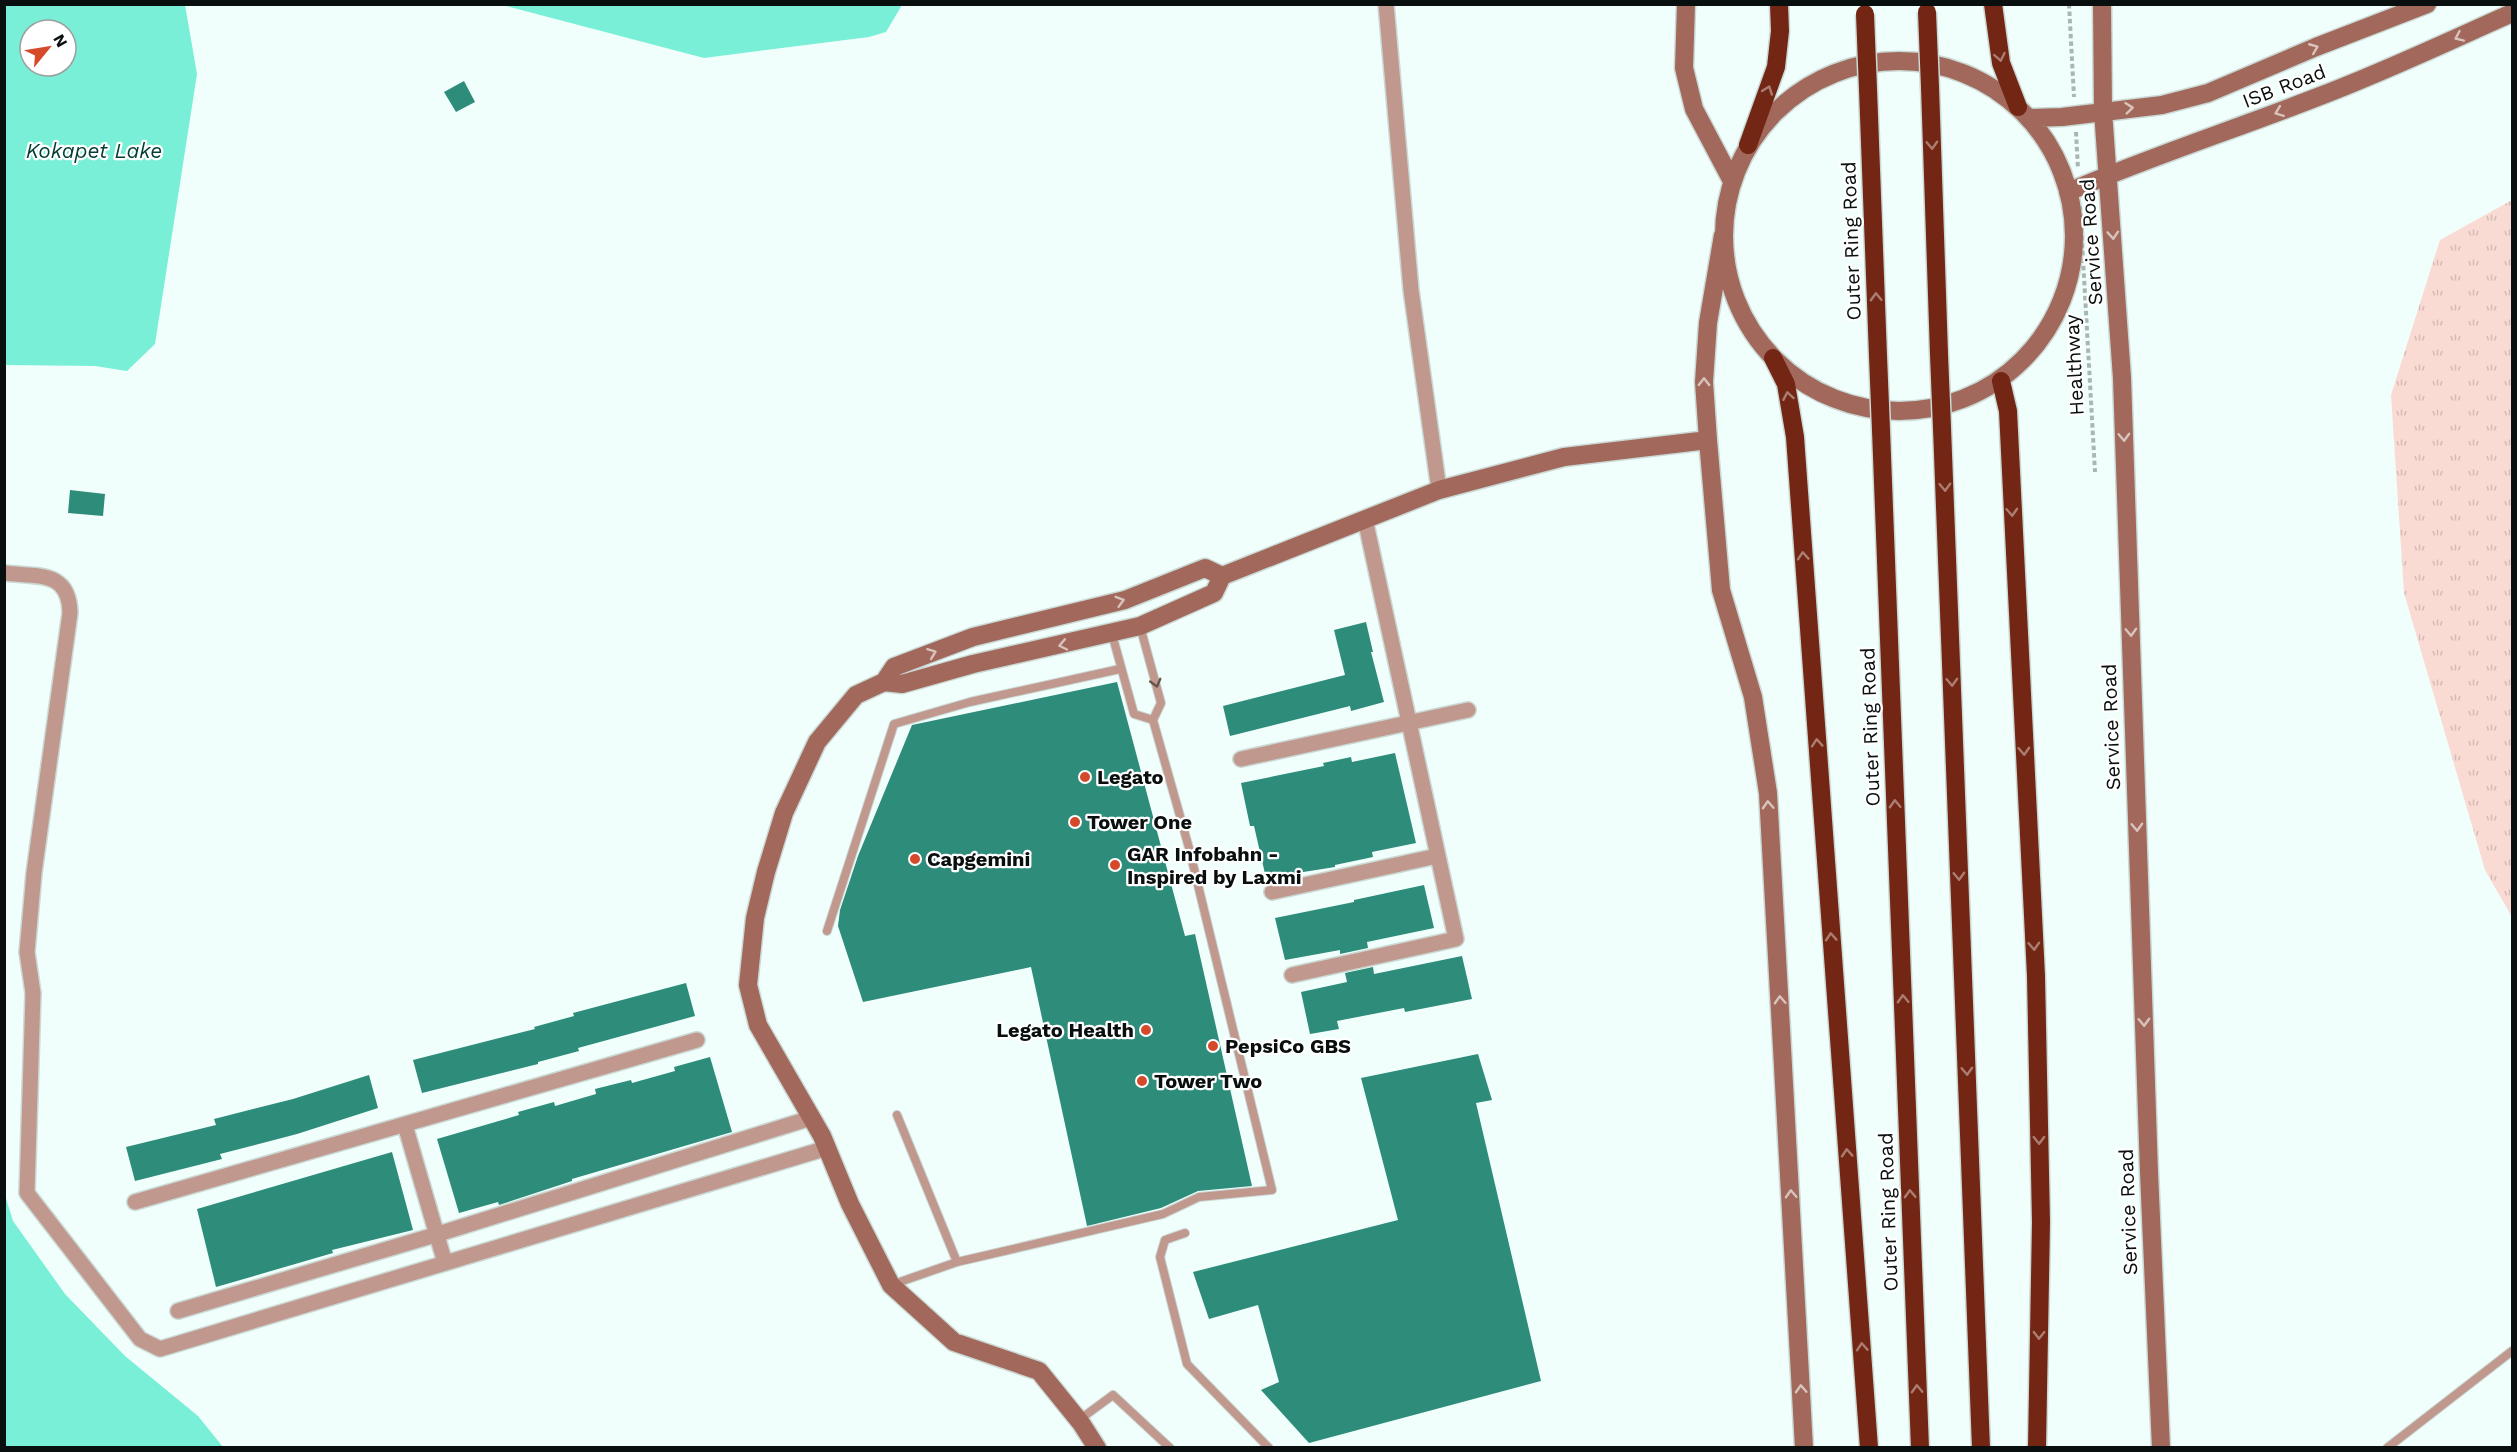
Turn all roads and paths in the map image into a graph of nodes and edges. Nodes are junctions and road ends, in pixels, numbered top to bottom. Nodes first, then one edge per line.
1 (1386, 4) edge
2 (1686, 4) edge
3 (1779, 4) edge
4 (1993, 4) edge
5 (2069, 4) edge
6 (2102, 4) edge
7 (2427, 4) edge
8 (1927, 8) edge
9 (1865, 9) edge
10 (2512, 13) edge
11 (2103, 111) junction
12 (2024, 112) junction
13 (2075, 115) junction
14 (1748, 145) junction
15 (2109, 176) junction
16 (1732, 182) junction
17 (2073, 190) junction
18 (1724, 235) junction
19 (1773, 358) junction
20 (2001, 381) junction
21 (1708, 440) junction
22 (2095, 472) dead end
23 (1439, 490) junction
24 (1365, 519) junction
25 (4, 573) edge
26 (1222, 576) junction
27 (1140, 626) junction
28 (1112, 634) junction
29 (1120, 669) junction
30 (884, 682) junction
31 (1468, 710) dead end
32 (1153, 720) junction
33 (1409, 723) junction
34 (1241, 759) dead end
35 (1437, 856) junction
36 (1272, 892) dead end
37 (828, 931) dead end
38 (1292, 975) dead end
39 (697, 1040) dead end
40 (897, 1115) dead end
41 (811, 1118) junction
42 (405, 1125) junction
43 (827, 1148) junction
44 (135, 1202) dead end
45 (1185, 1233) dead end
46 (435, 1235) junction
47 (957, 1262) junction
48 (445, 1263) junction
49 (891, 1285) junction
50 (178, 1311) dead end
51 (2512, 1351) edge
52 (1079, 1420) junction
53 (1096, 1448) edge
54 (1170, 1448) edge
55 (1269, 1448) edge
56 (1804, 1448) edge
57 (1869, 1448) edge
58 (1920, 1448) edge
59 (1981, 1448) edge
60 (2037, 1448) edge
61 (2161, 1448) edge
62 (2387, 1448) edge

1 - 23 street
2 - 16 main road
14 -> 3 highway
4 -> 12 highway
5 - 13 path, Healthway
6 - 11 main road, Service Road
11 -> 7 main road, ISB Road
8 -> 59 highway, bridge
58 -> 9 highway, Outer Ring Road, bridge
10 -> 15 main road, ISB Road
11 - 13 main road, ISB Road
11 - 15 main road, Service Road
12 - 13 main road, ISB Road
12 - 14 main road
12 - 17 main road
13 - 17 path, Healthway
14 - 16 main road
15 - 17 main road, ISB Road
15 -> 61 main road, Service Road
16 - 18 main road
17 - 20 main road
17 - 22 path, Healthway
18 - 19 main road
21 -> 18 main road
19 - 20 main road
57 -> 19 highway
20 -> 60 highway
21 - 23 main road
56 -> 21 main road
23 - 24 main road
24 - 26 main road
24 - 33 street
25 - 48 street
26 - 27 main road
30 -> 26 main road
27 - 28 main road
27 -> 32 lane
28 - 29 lane
28 -> 30 main road
29 - 32 lane
29 - 37 lane
30 - 41 main road
31 - 33 street
32 - 47 lane
33 - 34 street
33 - 35 street
35 - 36 street
35 - 38 street
39 - 42 street
40 - 47 lane
41 - 43 main road
41 - 46 street
42 - 44 street
42 - 46 street
43 - 48 street
43 - 49 main road
45 - 55 lane
46 - 48 street
46 - 50 street
47 - 49 lane
49 - 52 main road
51 - 62 lane
52 - 53 main road
52 - 54 lane

